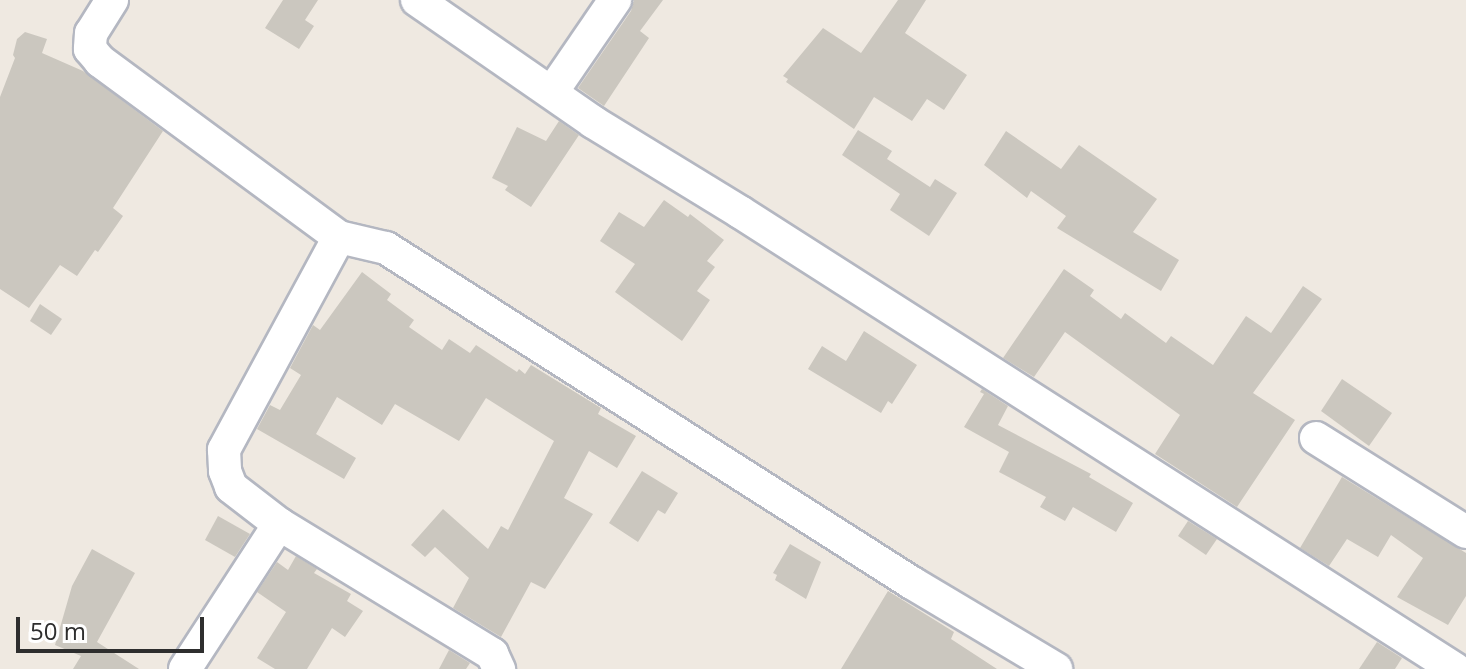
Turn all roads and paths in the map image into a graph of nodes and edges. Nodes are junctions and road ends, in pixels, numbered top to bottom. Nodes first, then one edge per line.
1 (112, 0) edge
2 (417, 0) edge
3 (615, 0) edge
4 (552, 92) junction
5 (339, 237) junction
6 (1316, 438) dead end
7 (279, 524) junction
8 (1466, 532) edge
9 (185, 669) edge
10 (499, 669) edge
11 (1056, 669) edge
12 (1455, 669) edge

1 - 5 street
2 - 4 street
3 - 4 street
4 - 12 street
5 - 7 street
5 - 11 street
6 - 8 street
7 - 9 street
7 - 10 street

